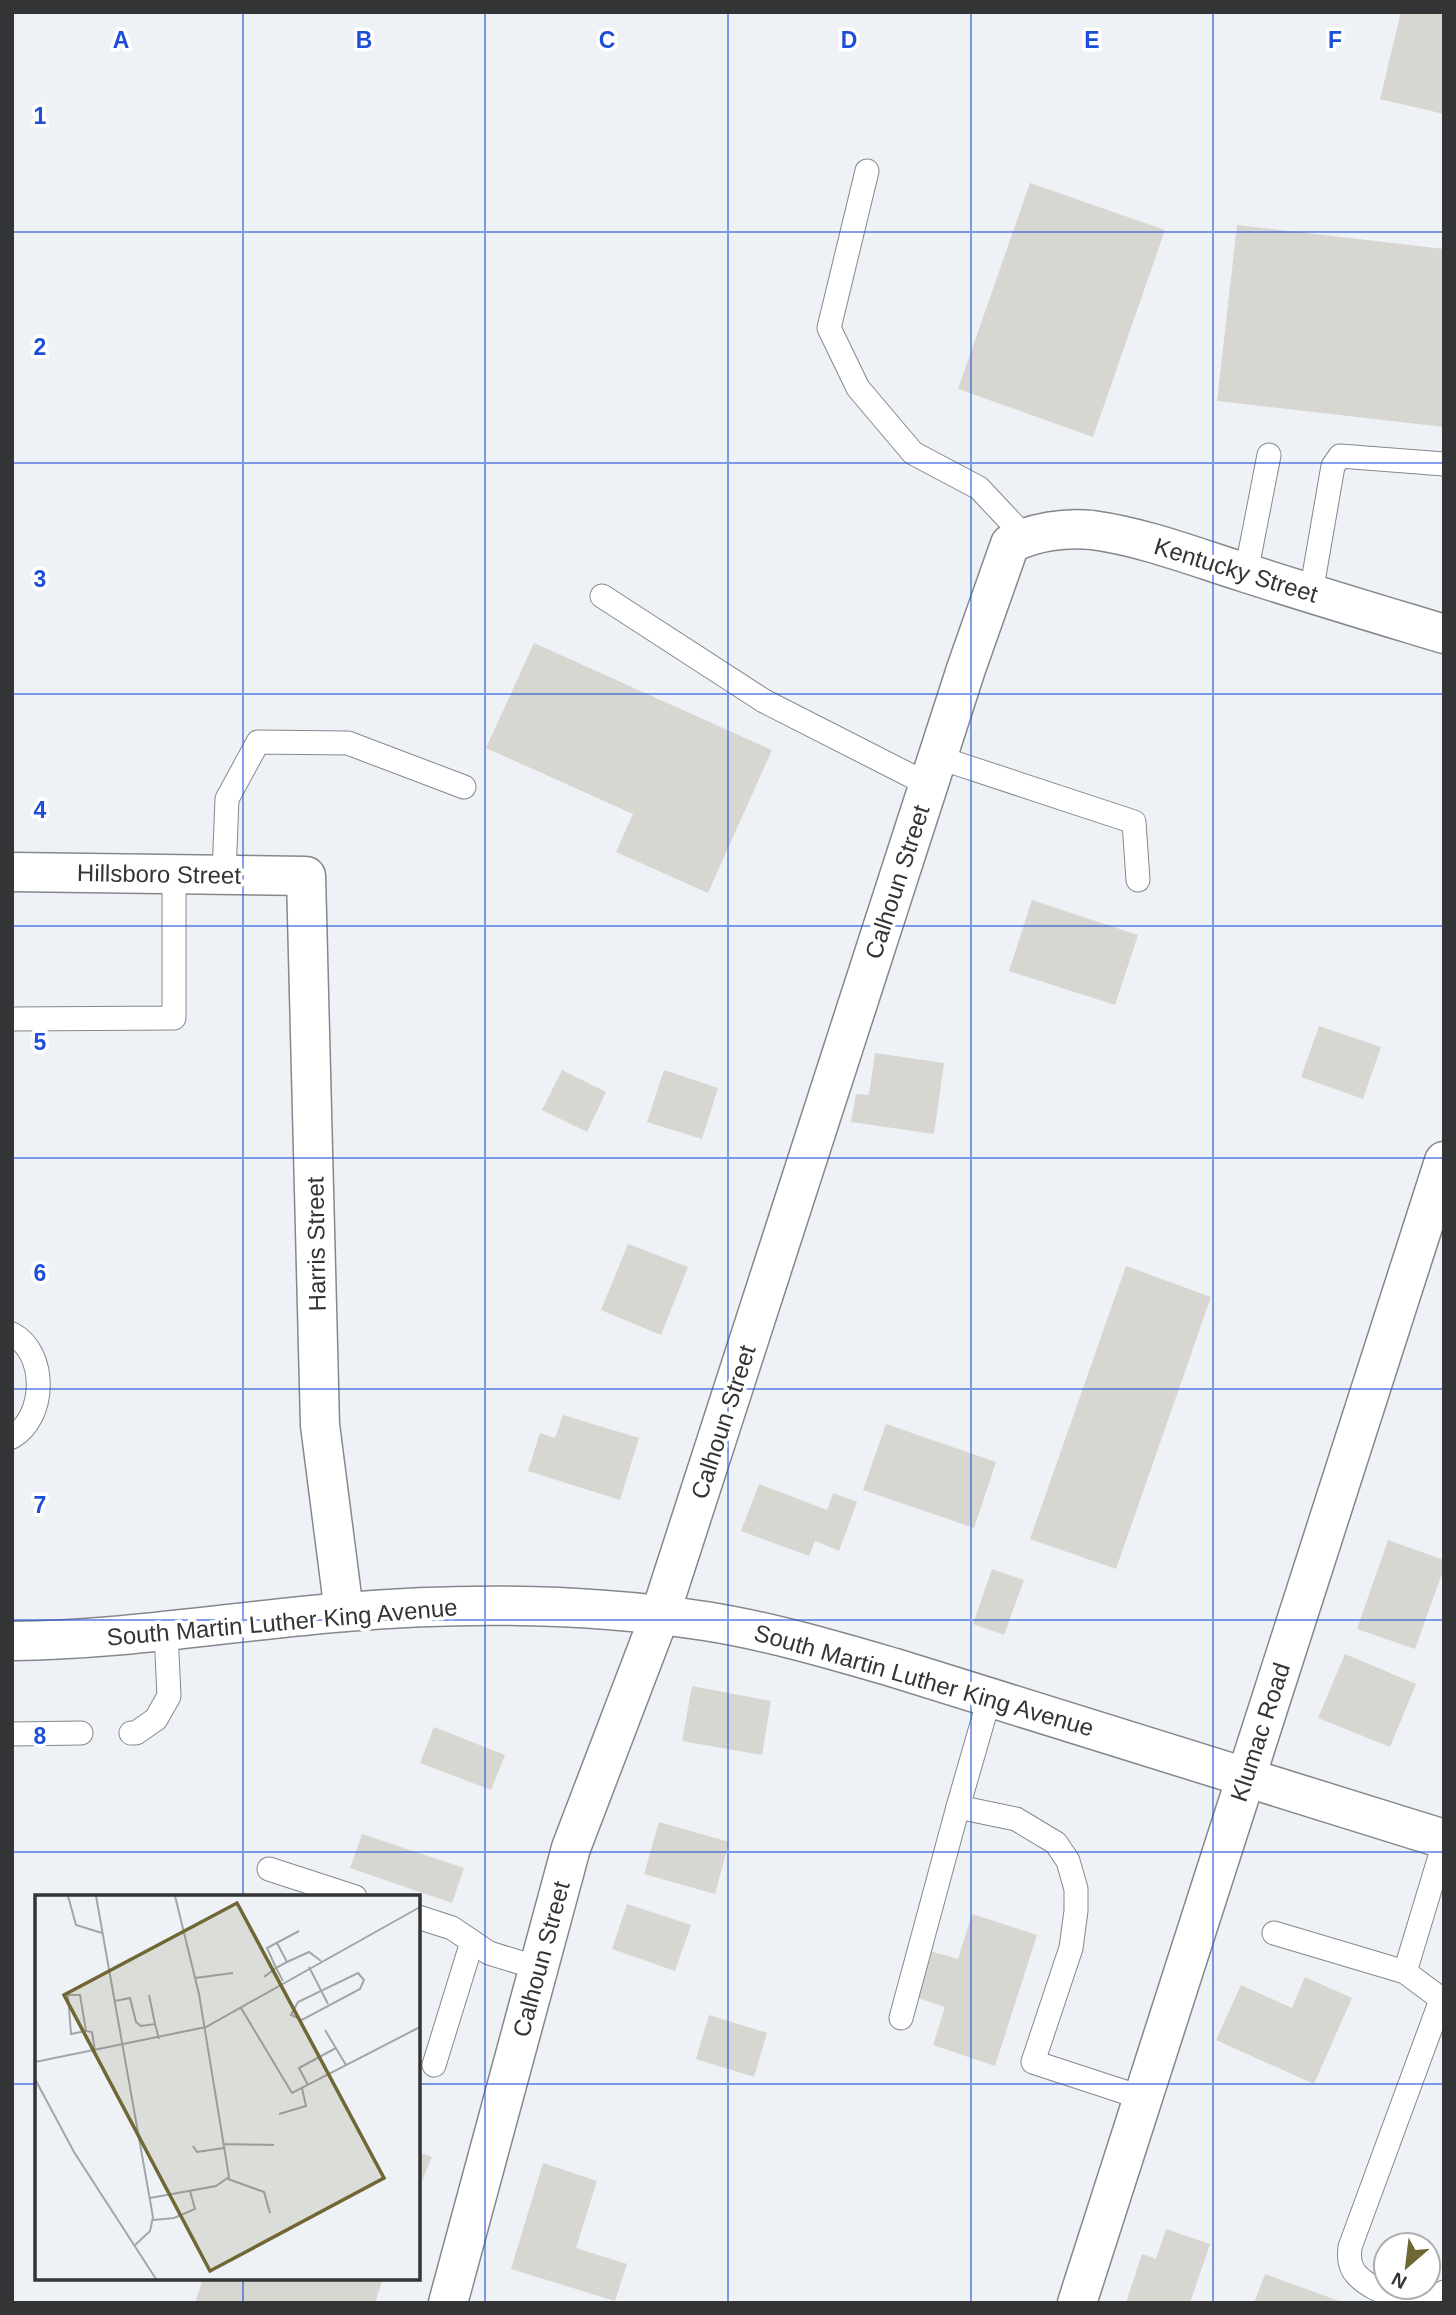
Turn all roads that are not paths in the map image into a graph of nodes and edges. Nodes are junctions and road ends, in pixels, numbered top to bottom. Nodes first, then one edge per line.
1 (867, 171) dead end
2 (1269, 455) dead end
3 (1444, 464) edge
4 (1017, 540) junction
5 (1246, 573) junction
6 (1311, 593) junction
7 (601, 596) dead end
8 (1444, 634) edge
9 (933, 771) junction
10 (464, 787) dead end
11 (12, 872) edge
12 (174, 874) junction
13 (224, 874) junction
14 (306, 876) joint
15 (1138, 880) dead end
16 (12, 1019) edge
17 (1444, 1161) edge
18 (12, 1334) edge
19 (12, 1437) edge
20 (344, 1612) junction
21 (660, 1615) junction
22 (166, 1632) junction
23 (12, 1641) edge
24 (990, 1696) junction
25 (131, 1732) dead end
26 (81, 1733) dead end
27 (12, 1734) edge
28 (1245, 1776) junction
29 (957, 1807) junction
30 (1444, 1841) edge
31 (269, 1869) dead end
32 (349, 1895) edge
33 (420, 1918) edge
34 (1274, 1933) dead end
35 (472, 1942) junction
36 (538, 1968) junction
37 (1405, 1972) junction
38 (1443, 2001) edge
39 (901, 2018) dead end
40 (435, 2065) dead end
41 (1143, 2098) junction
42 (1444, 2292) edge
43 (448, 2303) edge
44 (1077, 2303) edge

1 - 4 lane
2 - 5 lane
3 - 6 lane
4 - 5 street, Kentucky Street
4 - 9 street, Calhoun Street
5 - 6 street, Kentucky Street
6 - 8 street, Kentucky Street
7 - 9 lane
9 - 15 lane
9 - 21 street, Calhoun Street
10 - 13 lane
11 - 12 street, Hillsboro Street
12 - 13 street, Hillsboro Street
12 - 16 lane
13 - 14 street, Hillsboro Street
14 - 20 street, Harris Street
17 - 28 street, Klumac Road
18 - 19 lane
20 - 21 street, South Martin Luther King Avenue
20 - 22 street, South Martin Luther King Avenue
21 - 24 street, South Martin Luther King Avenue
21 - 36 street, Calhoun Street
22 - 23 street, South Martin Luther King Avenue
22 - 25 lane
24 - 28 street, South Martin Luther King Avenue
24 - 29 lane
26 - 27 lane
28 - 30 street, South Martin Luther King Avenue
28 - 41 street, Klumac Road
29 - 39 lane
29 - 41 lane
30 - 37 lane
31 - 32 lane
33 - 35 lane
34 - 37 lane
35 - 36 lane
35 - 40 lane
36 - 43 street, Calhoun Street
37 - 38 lane
38 - 42 lane
41 - 44 street, Klumac Road

